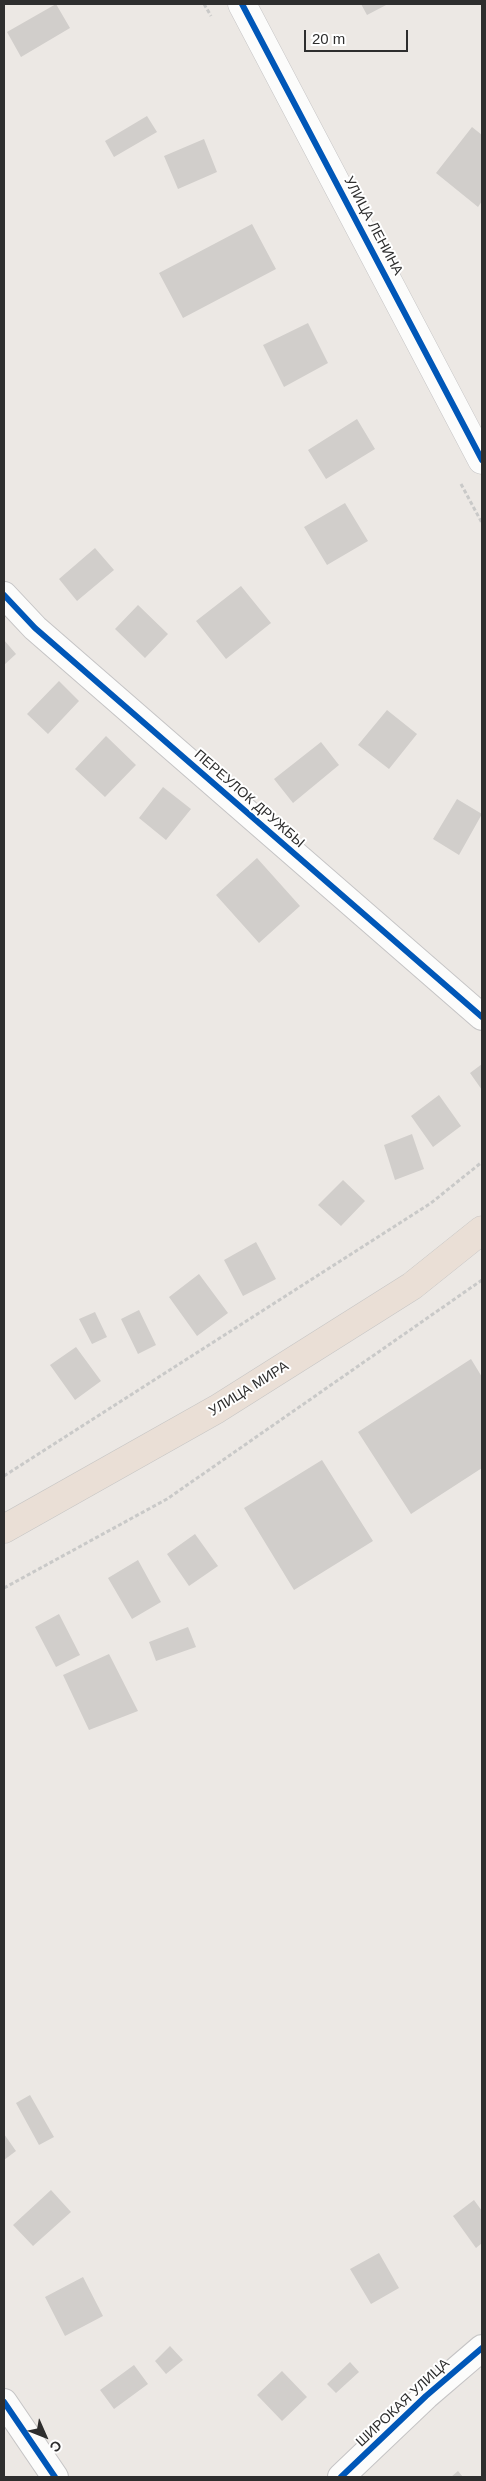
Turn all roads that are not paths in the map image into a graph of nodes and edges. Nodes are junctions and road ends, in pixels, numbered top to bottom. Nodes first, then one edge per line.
1 (242, 4) edge
2 (482, 460) edge
3 (4, 595) edge
4 (482, 1017) edge
5 (482, 1230) edge
6 (4, 1530) edge
7 (482, 2348) edge
8 (4, 2402) edge
9 (56, 2477) edge
10 (341, 2477) edge

1 - 2 street, УЛИЦА ЛЕНИНА
3 - 4 street, ПЕРЕУЛОК ДРУЖБЫ
5 - 6 highway, УЛИЦА МИРА
7 - 10 street, ШИРОКАЯ УЛИЦА
8 - 9 street

